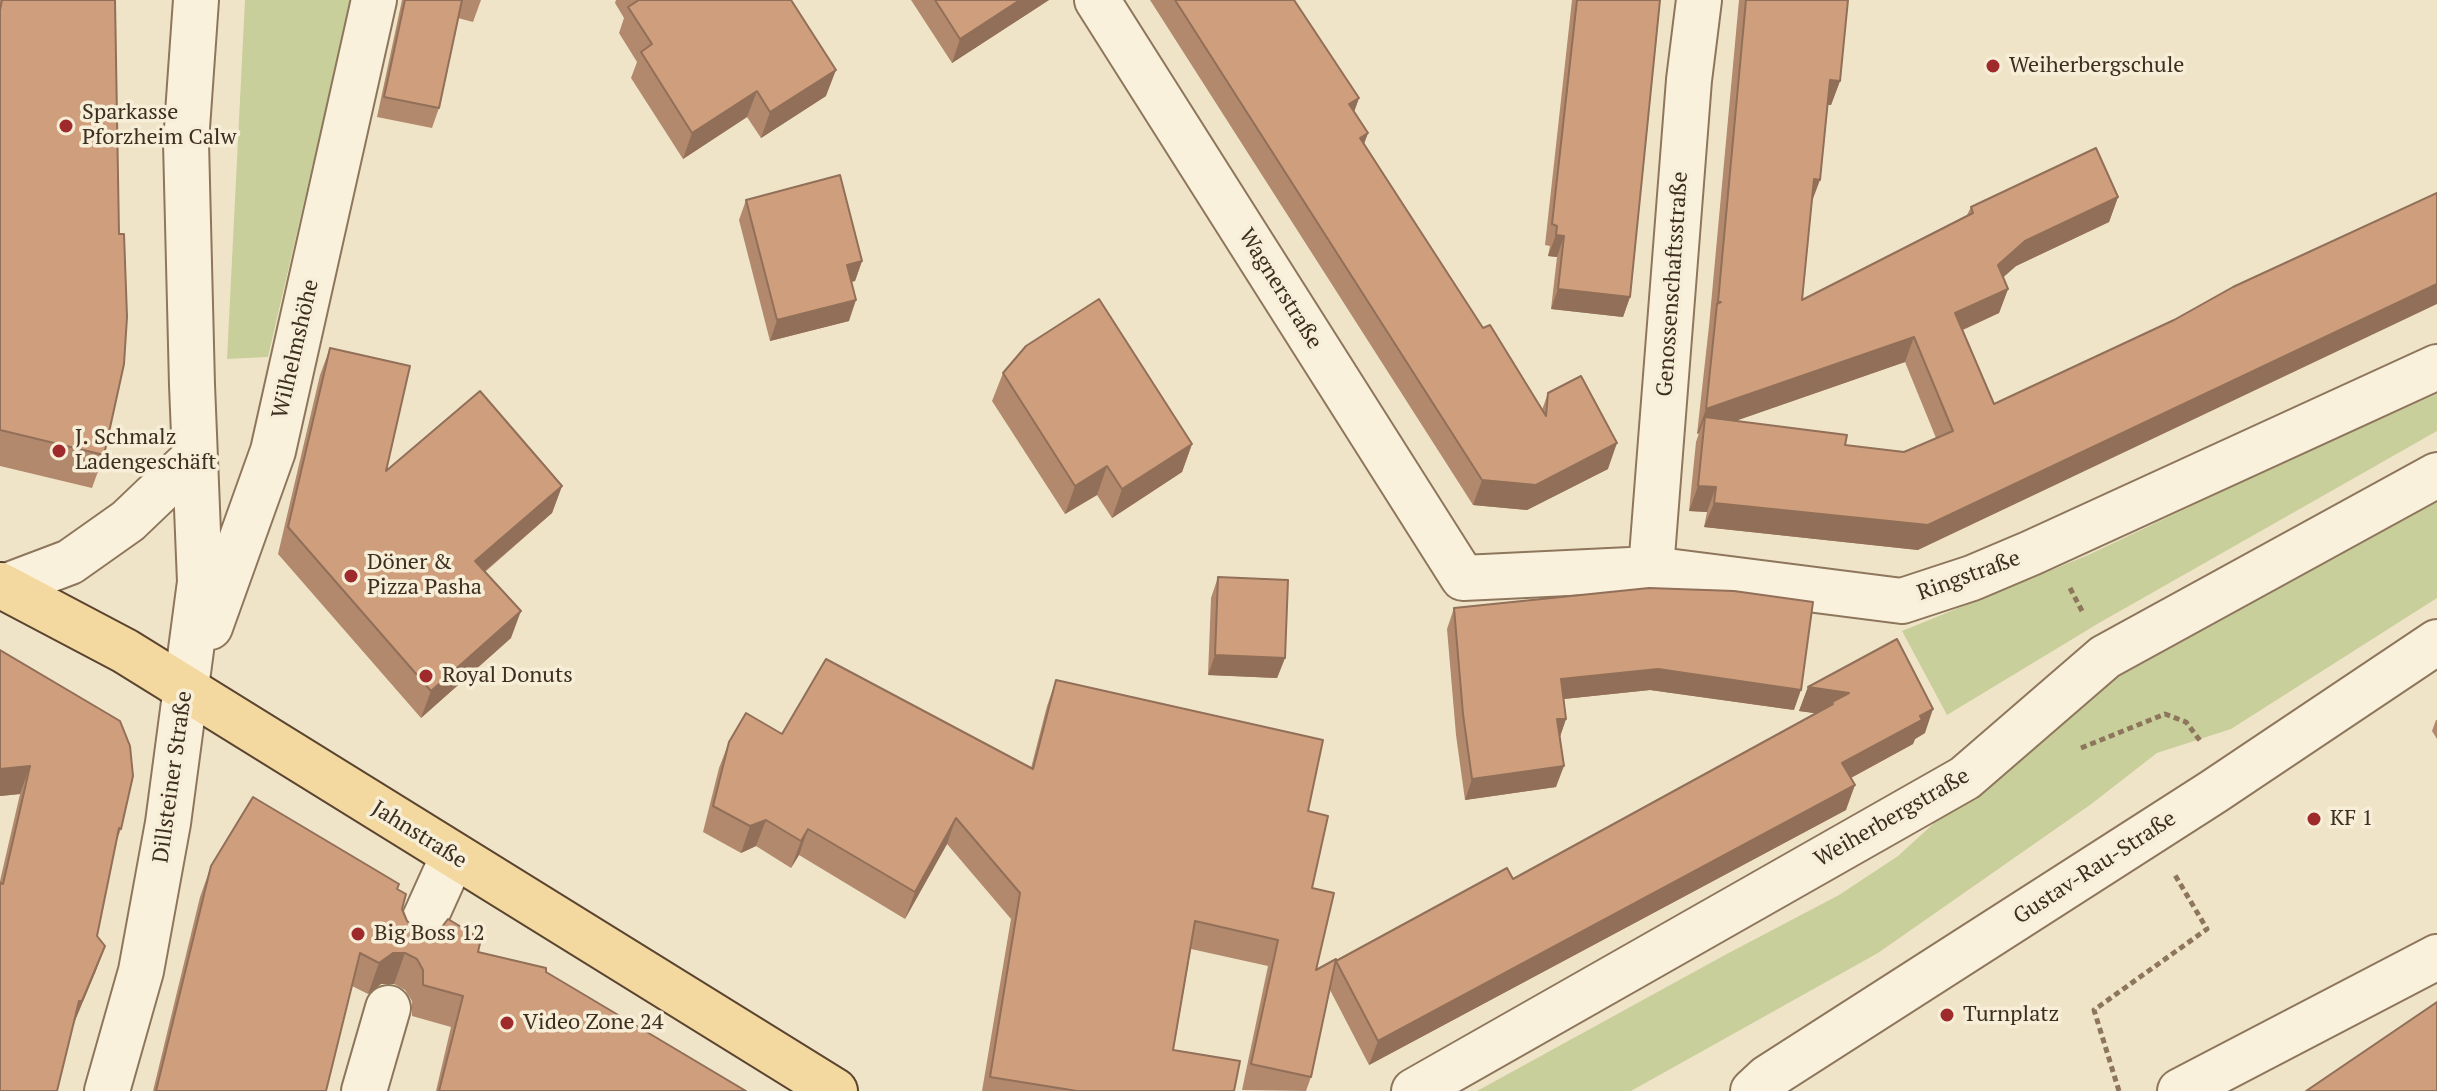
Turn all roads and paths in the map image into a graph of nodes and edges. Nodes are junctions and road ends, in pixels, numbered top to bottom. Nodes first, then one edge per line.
1 (196, 0) edge
2 (374, 0) edge
3 (1097, 0) edge
4 (1699, 0) edge
5 (2437, 367) edge
6 (194, 458) junction
7 (2437, 475) edge
8 (1651, 569) junction
9 (1463, 578) joint
10 (2, 586) edge
11 (2437, 642) edge
12 (186, 689) junction
13 (2148, 832) junction
14 (453, 856) junction
15 (416, 938) edge
16 (2437, 957) edge
17 (388, 1008) dead end
18 (107, 1091) edge
19 (364, 1091) edge
20 (835, 1091) edge
21 (1414, 1091) edge
22 (1753, 1091) edge
23 (2119, 1091) edge
24 (2180, 1091) edge

1 - 6 street, Dillsteiner Straße
2 - 12 street, Wilhelmshöhe
3 - 9 street, Wagnerstraße
4 - 8 street, Genossenschaftsstraße
5 - 8 street, Ringstraße
6 - 10 street
6 - 12 street, Dillsteiner Straße
7 - 21 street, Weiherbergstraße
8 - 9 street, Ringstraße
10 - 12 main road, Jahnstraße
11 - 13 street, Gustav-Rau-Straße
12 - 14 main road, Jahnstraße
12 - 18 street, Dillsteiner Straße
13 - 22 street, Gustav-Rau-Straße
13 - 23 path
14 - 15 street
14 - 20 main road, Jahnstraße
16 - 24 street
17 - 19 street

